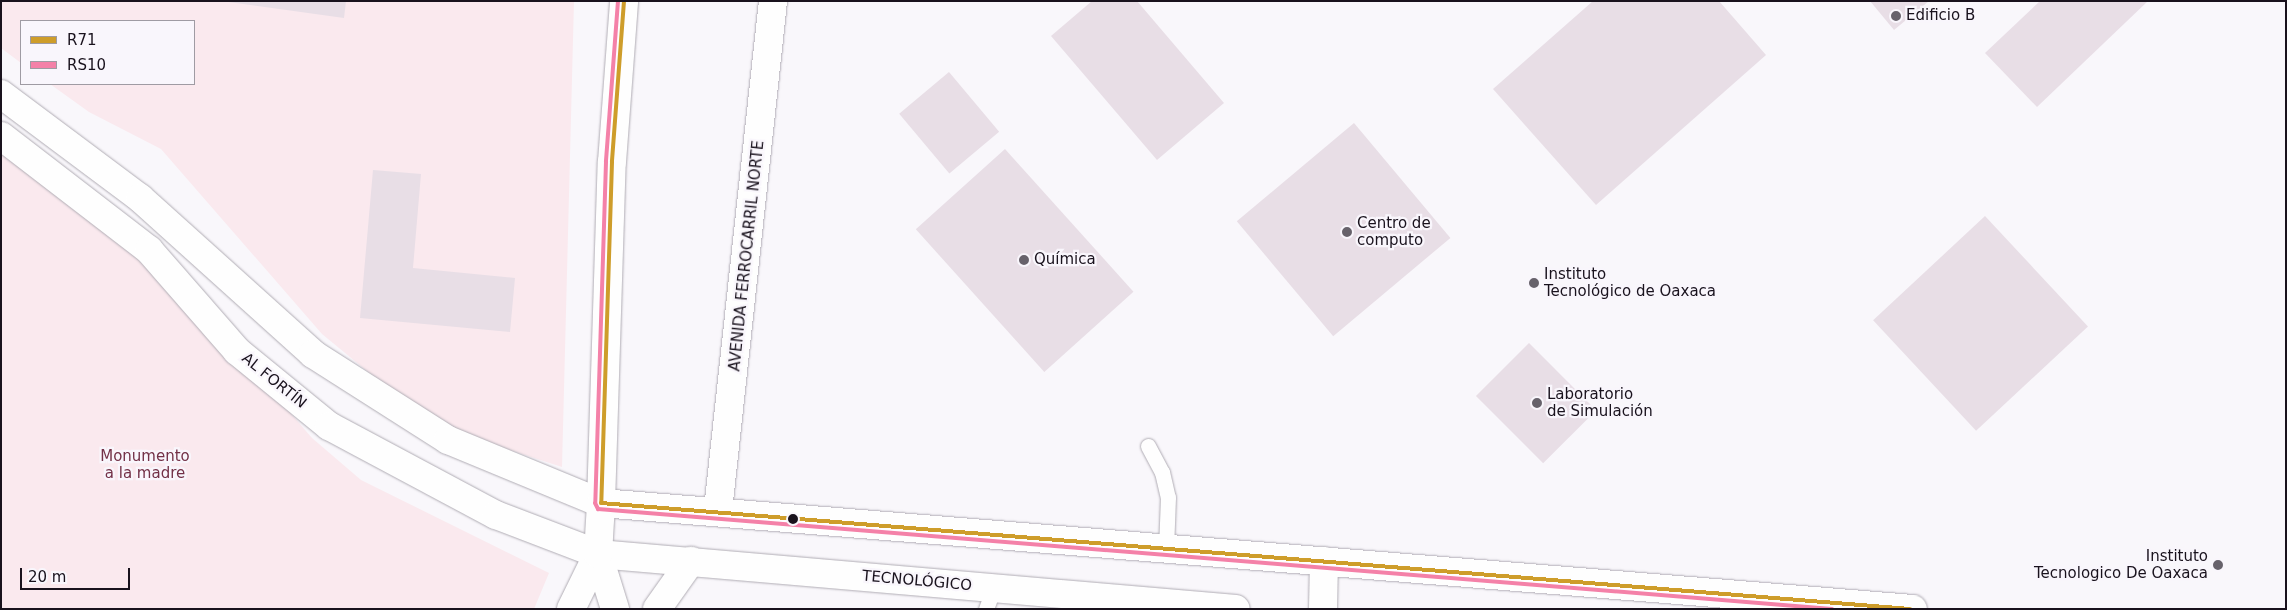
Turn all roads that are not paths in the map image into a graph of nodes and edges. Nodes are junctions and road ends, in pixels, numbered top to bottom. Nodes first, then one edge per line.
1 (624, 1) edge
2 (773, 1) edge
3 (1, 94) edge
4 (1, 136) edge
5 (1148, 446) dead end
6 (601, 503) junction
7 (718, 510) junction
8 (1166, 549) junction
9 (598, 554) junction
10 (691, 561) junction
11 (1324, 561) junction
12 (990, 598) edge
13 (571, 609) edge
14 (615, 609) edge
15 (657, 609) edge
16 (1236, 609) edge
17 (1323, 609) edge
18 (1913, 609) edge

1 - 6 main road
2 - 7 main road, AVENIDA FERROCARRIL NORTE
3 - 6 main road
4 - 9 main road, AL FORTÍN
5 - 8 lane
6 - 7 main road
6 - 9 main road
7 - 8 main road
8 - 11 main road
9 - 10 main road, TECNOLÓGICO
9 - 13 main road
9 - 14 main road
10 - 12 main road, TECNOLÓGICO
10 - 15 main road
11 - 17 main road
11 - 18 main road
12 - 16 main road, TECNOLÓGICO

